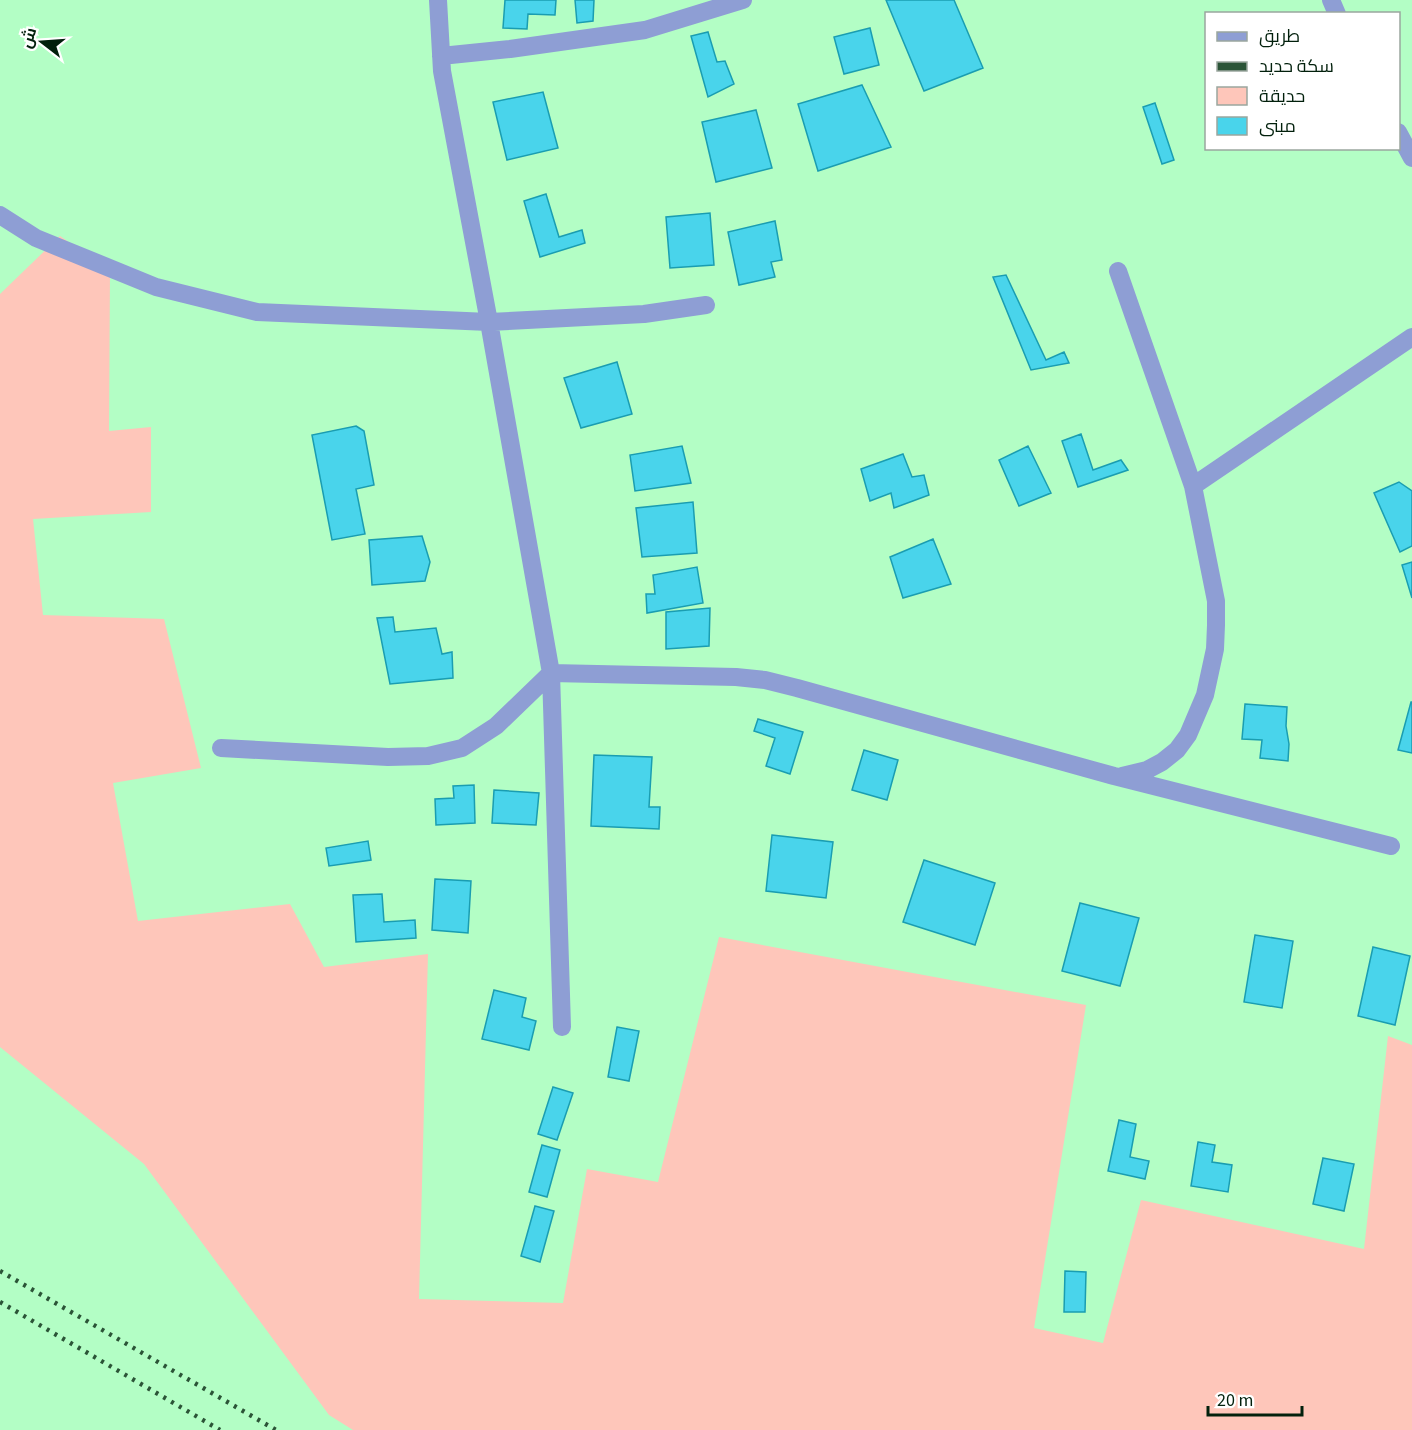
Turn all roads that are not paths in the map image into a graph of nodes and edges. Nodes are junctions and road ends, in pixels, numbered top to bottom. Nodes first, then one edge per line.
1 (438, 0) edge
2 (743, 0) edge
3 (441, 56) junction
4 (1400, 136) edge
5 (1412, 158) edge
6 (0, 215) edge
7 (1118, 271) dead end
8 (706, 305) dead end
9 (489, 322) junction
10 (1412, 337) edge
11 (1193, 486) junction
12 (551, 673) junction
13 (221, 748) dead end
14 (1114, 776) junction
15 (1391, 846) dead end
16 (562, 1027) dead end

1 - 3 street
2 - 3 street
3 - 9 street
4 - 5 street
6 - 9 street
7 - 11 street
8 - 9 street
9 - 12 street
10 - 11 street
11 - 14 street
12 - 13 street
12 - 14 street
12 - 16 street
14 - 15 street

